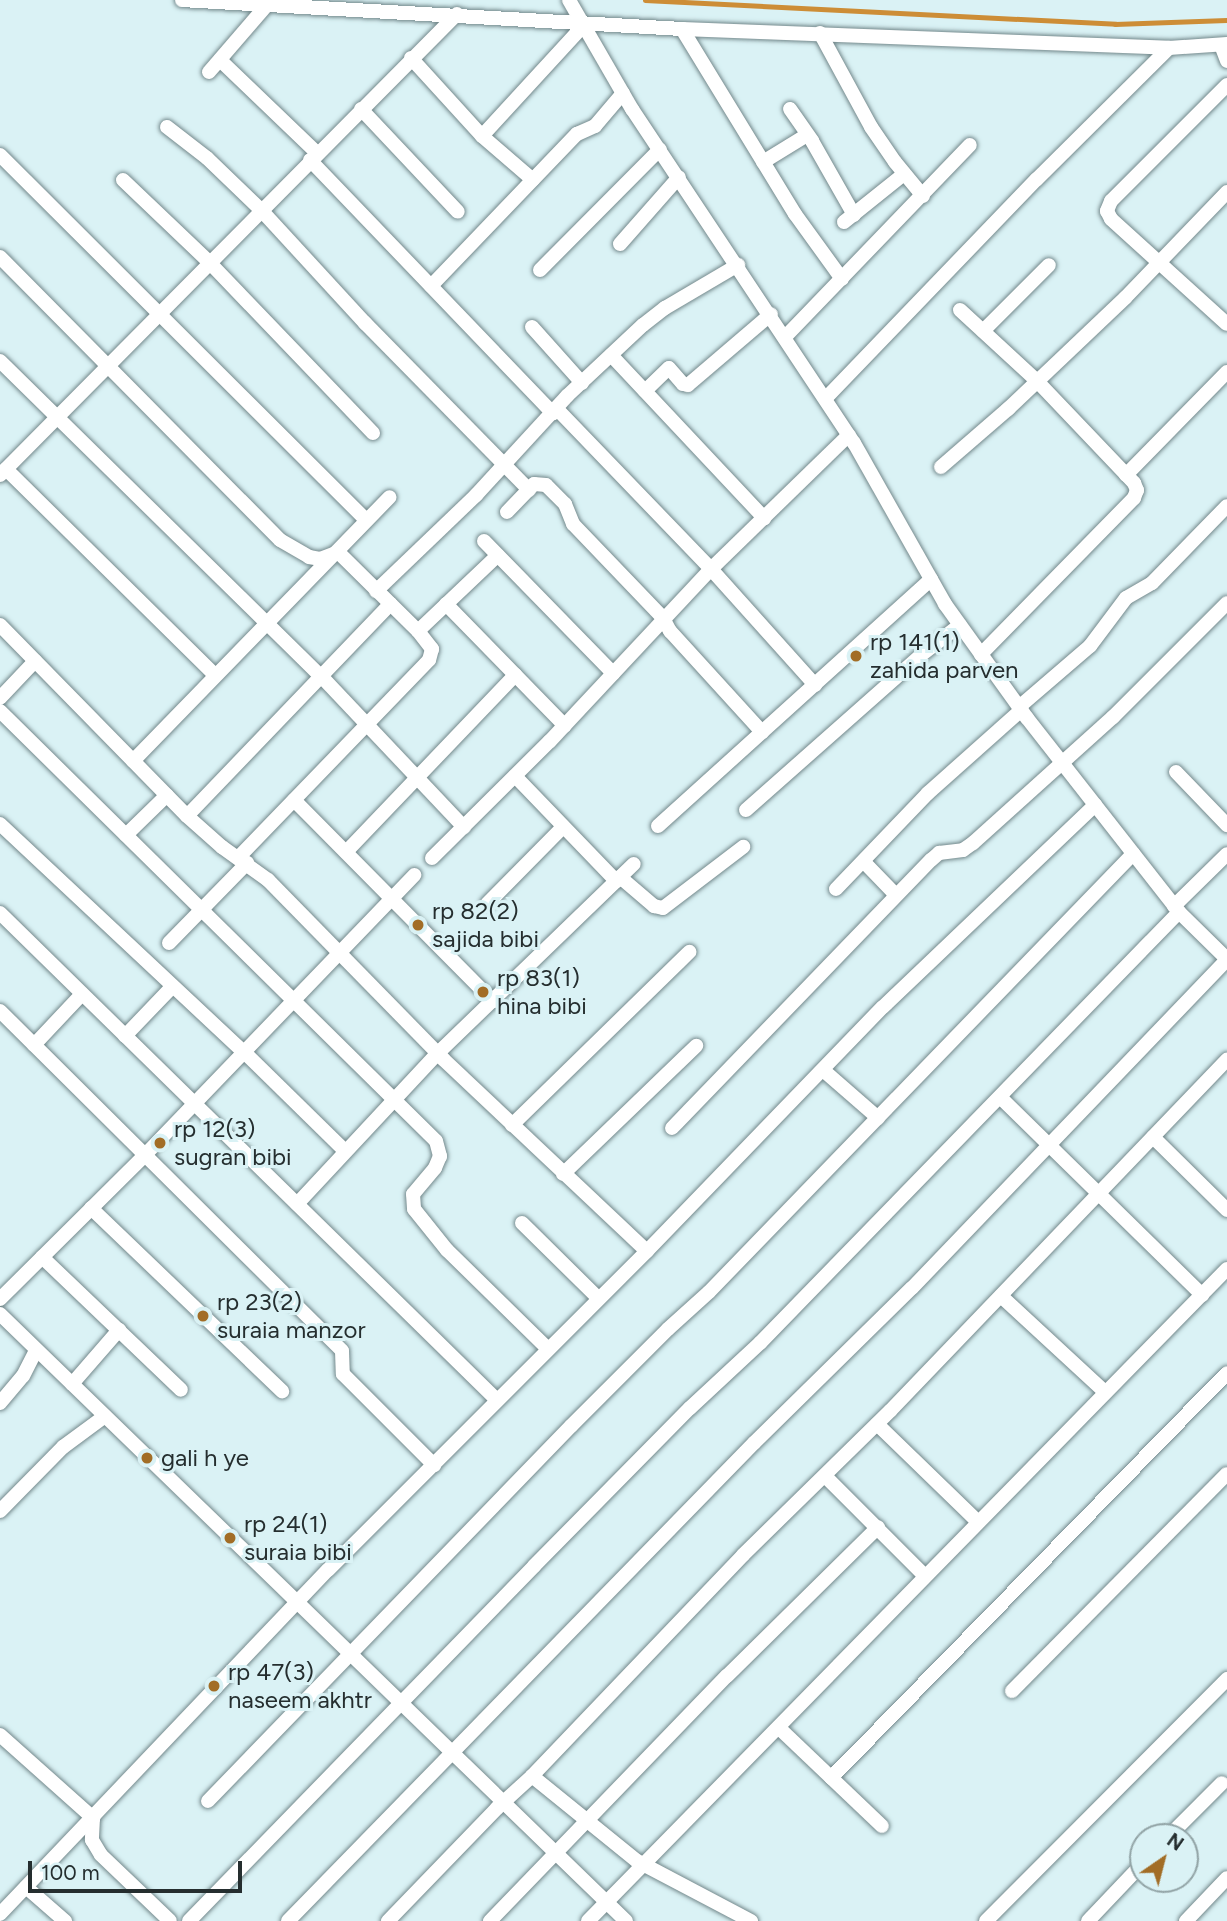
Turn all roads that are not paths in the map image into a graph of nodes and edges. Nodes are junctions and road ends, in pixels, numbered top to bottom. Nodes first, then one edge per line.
1 (182, 0) edge
2 (569, 0) edge
3 (266, 6) junction
4 (457, 14) junction
5 (584, 25) junction
6 (682, 29) junction
7 (820, 33) junction
8 (1224, 45) edge
9 (1169, 48) junction
10 (411, 58) junction
11 (220, 60) junction
12 (1227, 61) edge
13 (209, 72) dead end
14 (1227, 85) edge
15 (623, 93) junction
16 (361, 109) junction
17 (790, 110) dead end
18 (167, 127) dead end
19 (807, 135) junction
20 (482, 136) junction
21 (970, 145) dead end
22 (660, 149) junction
23 (0, 155) edge
24 (313, 157) junction
25 (763, 162) junction
26 (904, 174) junction
27 (679, 177) junction
28 (123, 180) dead end
29 (533, 180) junction
30 (1227, 192) edge
31 (923, 196) junction
32 (261, 210) junction
33 (458, 212) dead end
34 (620, 244) dead end
35 (0, 257) edge
36 (209, 262) junction
37 (1158, 263) junction
38 (738, 265) junction
39 (1049, 265) dead end
40 (540, 270) dead end
41 (842, 279) junction
42 (431, 286) junction
43 (960, 310) dead end
44 (158, 314) junction
45 (771, 314) junction
46 (1227, 324) edge
47 (532, 327) dead end
48 (983, 331) junction
49 (786, 336) junction
50 (611, 355) junction
51 (0, 361) edge
52 (106, 367) junction
53 (1227, 372) edge
54 (1037, 381) junction
55 (582, 383) junction
56 (645, 391) junction
57 (825, 398) junction
58 (555, 411) junction
59 (57, 417) junction
60 (373, 433) dead end
61 (849, 435) junction
62 (504, 465) junction
63 (941, 467) dead end
64 (3, 472) edge
65 (1126, 475) junction
66 (529, 489) junction
67 (390, 498) dead end
68 (1227, 506) edge
69 (507, 512) dead end
70 (764, 518) junction
71 (366, 520) junction
72 (484, 541) dead end
73 (338, 552) junction
74 (498, 555) junction
75 (711, 569) junction
76 (931, 579) junction
77 (376, 591) junction
78 (1227, 603) edge
79 (390, 604) junction
80 (446, 604) junction
81 (663, 618) junction
82 (266, 624) junction
83 (0, 625) edge
84 (960, 625) junction
85 (418, 631) junction
86 (981, 654) junction
87 (35, 661) junction
88 (613, 673) junction
89 (215, 675) junction
90 (515, 675) junction
91 (321, 676) junction
92 (815, 685) junction
93 (0, 698) edge
94 (1020, 708) junction
95 (0, 711) edge
96 (368, 725) junction
97 (565, 726) junction
98 (762, 732) junction
99 (133, 761) junction
100 (1063, 764) junction
101 (1176, 772) dead end
102 (515, 776) junction
103 (418, 777) junction
104 (167, 795) junction
105 (294, 800) junction
106 (1095, 805) junction
107 (746, 810) dead end
108 (187, 816) junction
109 (0, 824) edge
110 (1227, 825) edge
111 (658, 826) dead end
112 (464, 827) junction
113 (563, 827) junction
114 (126, 835) junction
115 (743, 847) dead end
116 (346, 852) junction
117 (1133, 854) junction
118 (1227, 854) edge
119 (432, 858) dead end
120 (242, 861) junction
121 (864, 862) junction
122 (634, 864) dead end
123 (414, 875) dead end
124 (618, 879) junction
125 (835, 889) dead end
126 (896, 895) junction
127 (391, 898) junction
128 (487, 904) dead end
129 (201, 909) junction
130 (1176, 909) junction
131 (0, 913) edge
132 (169, 943) dead end
133 (689, 952) dead end
134 (339, 953) junction
135 (1227, 959) edge
136 (172, 987) junction
137 (82, 994) junction
138 (293, 1000) junction
139 (493, 1001) junction
140 (0, 1011) edge
141 (125, 1037) junction
142 (34, 1045) junction
143 (696, 1046) dead end
144 (243, 1051) junction
145 (438, 1053) junction
146 (1227, 1059) edge
147 (823, 1070) junction
148 (1000, 1097) junction
149 (394, 1100) junction
150 (192, 1103) junction
151 (878, 1118) junction
152 (512, 1125) junction
153 (672, 1128) dead end
154 (1153, 1137) junction
155 (1050, 1144) junction
156 (345, 1151) junction
157 (145, 1156) junction
158 (563, 1174) junction
159 (1099, 1194) junction
160 (297, 1204) junction
161 (91, 1208) junction
162 (1227, 1210) edge
163 (522, 1223) dead end
164 (647, 1251) junction
165 (42, 1257) junction
166 (1227, 1269) edge
167 (1202, 1295) junction
168 (1001, 1296) junction
169 (598, 1298) junction
170 (0, 1299) edge
171 (0, 1314) edge
172 (119, 1330) junction
173 (547, 1349) junction
174 (36, 1350) junction
175 (1227, 1373) edge
176 (72, 1384) junction
177 (181, 1390) dead end
178 (282, 1391) dead end
179 (1105, 1392) junction
180 (497, 1400) junction
181 (0, 1404) edge
182 (105, 1416) junction
183 (877, 1424) junction
184 (434, 1465) junction
185 (1227, 1474) edge
186 (825, 1476) junction
187 (0, 1511) edge
188 (978, 1522) junction
189 (878, 1527) junction
190 (925, 1576) junction
191 (298, 1602) junction
192 (352, 1654) junction
193 (1227, 1679) edge
194 (1012, 1691) dead end
195 (401, 1702) junction
196 (779, 1728) junction
197 (0, 1735) edge
198 (453, 1752) junction
199 (532, 1776) junction
200 (831, 1778) junction
201 (1222, 1783) dead end
202 (208, 1801) dead end
203 (504, 1802) junction
204 (93, 1818) junction
205 (585, 1822) junction
206 (1182, 1823) edge
207 (882, 1826) dead end
208 (554, 1852) junction
209 (643, 1865) junction
210 (1129, 1878) edge
211 (1227, 1878) edge
212 (26, 1887) junction
213 (607, 1902) junction
214 (0, 1914) edge
215 (65, 1921) edge
216 (170, 1921) edge
217 (189, 1921) edge
218 (288, 1921) edge
219 (388, 1921) edge
220 (490, 1921) edge
221 (588, 1921) edge
222 (626, 1921) edge
223 (751, 1921) edge
224 (986, 1921) edge
225 (1088, 1921) edge
226 (1186, 1921) edge

1 - 3 street
2 - 5 street
3 - 4 street
3 - 11 street
4 - 5 street
4 - 10 street
5 - 6 street
5 - 15 street
5 - 20 street
6 - 7 street
6 - 25 street
7 - 9 street
7 - 26 street
8 - 9 street
8 - 12 street
9 - 57 street
10 - 16 street
10 - 20 street
11 - 13 street
11 - 24 street
14 - 37 street
15 - 22 street
15 - 29 street
16 - 24 street
16 - 33 street
17 - 19 street
18 - 32 street
19 - 25 street
19 - 26 street
20 - 29 street
21 - 31 street
22 - 27 street
22 - 40 street
23 - 44 street
24 - 32 street
24 - 42 street
25 - 41 street
26 - 31 street
27 - 34 street
27 - 38 street
28 - 36 street
29 - 42 street
30 - 37 street
31 - 41 street
32 - 36 street
32 - 62 street
35 - 52 street
36 - 44 street
36 - 60 street
37 - 46 street
37 - 54 street
38 - 45 street
38 - 50 street
39 - 48 street
41 - 49 street
42 - 58 street
43 - 48 street
44 - 52 street
44 - 71 street
45 - 49 street
45 - 56 street
47 - 55 street
48 - 54 street
49 - 57 street
50 - 55 street
50 - 56 street
51 - 59 street
52 - 59 street
52 - 73 street
53 - 65 street
54 - 63 street
54 - 65 street
55 - 58 street
56 - 70 street
57 - 61 street
58 - 62 street
58 - 75 street
59 - 64 street
59 - 82 street
61 - 70 street
61 - 76 street
62 - 66 street
62 - 77 street
64 - 89 street
65 - 86 street
66 - 69 street
66 - 81 street
67 - 71 street
68 - 94 street
70 - 75 street
71 - 73 street
72 - 74 street
73 - 77 street
73 - 82 street
74 - 80 street
74 - 88 street
75 - 81 street
75 - 92 street
76 - 84 street
76 - 92 street
77 - 79 street
78 - 100 street
79 - 85 street
79 - 91 street
80 - 85 street
80 - 90 street
81 - 88 street
81 - 98 street
82 - 89 street
82 - 91 street
83 - 87 street
84 - 86 street
84 - 107 street
85 - 96 street
86 - 94 street
87 - 93 street
87 - 99 street
88 - 97 street
89 - 99 street
90 - 97 street
90 - 103 street
91 - 96 street
91 - 108 street
92 - 98 street
94 - 100 street
94 - 121 street
95 - 114 street
96 - 103 street
96 - 105 street
97 - 102 street
98 - 111 street
99 - 104 street
100 - 106 street
100 - 126 street
101 - 110 street
102 - 112 street
102 - 113 street
103 - 112 street
103 - 116 street
104 - 108 street
104 - 114 street
105 - 116 street
105 - 120 street
106 - 117 street
106 - 147 street
108 - 120 street
109 - 136 street
112 - 119 street
113 - 124 street
113 - 128 street
114 - 129 street
115 - 124 street
116 - 127 street
117 - 130 street
117 - 151 street
118 - 130 street
120 - 129 street
120 - 134 street
121 - 125 street
121 - 126 street
122 - 124 street
123 - 127 street
124 - 139 street
126 - 153 street
127 - 134 street
127 - 139 street
129 - 132 street
129 - 138 street
130 - 135 street
130 - 148 street
131 - 137 street
133 - 152 street
134 - 138 street
134 - 145 street
135 - 155 street
136 - 141 street
136 - 144 street
137 - 141 street
137 - 142 street
138 - 144 street
138 - 149 street
139 - 145 street
140 - 142 street
141 - 150 street
142 - 157 street
143 - 158 street
144 - 150 street
144 - 156 street
145 - 149 street
145 - 152 street
146 - 154 street
147 - 151 street
147 - 164 street
148 - 155 street
148 - 195 street
149 - 156 street
149 - 173 street
150 - 157 street
150 - 160 street
151 - 192 street
152 - 158 street
154 - 159 street
154 - 162 street
155 - 159 street
155 - 198 street
156 - 160 street
157 - 161 street
157 - 184 street
158 - 164 street
159 - 167 street
159 - 168 street
160 - 180 street
161 - 165 street
161 - 178 street
163 - 169 street
164 - 169 street
165 - 170 street
165 - 172 street
166 - 167 street
167 - 179 street
168 - 179 street
168 - 183 street
169 - 173 street
171 - 174 street
172 - 176 street
172 - 177 street
173 - 180 street
174 - 176 street
174 - 181 street
175 - 200 street
176 - 182 street
179 - 188 street
180 - 184 street
182 - 187 street
182 - 191 street
183 - 186 street
183 - 188 street
184 - 191 street
185 - 194 street
186 - 189 street
186 - 199 street
188 - 190 street
189 - 190 street
189 - 205 street
190 - 196 street
191 - 192 street
191 - 204 street
192 - 195 street
192 - 202 street
193 - 224 street
195 - 198 street
195 - 217 street
196 - 200 street
196 - 209 street
197 - 204 street
198 - 203 street
198 - 218 street
199 - 203 street
199 - 205 street
200 - 207 street
201 - 206 street
203 - 208 street
203 - 219 street
204 - 212 street
204 - 216 street
205 - 208 street
205 - 209 street
208 - 213 street
208 - 220 street
209 - 213 street
209 - 223 street
210 - 225 street
211 - 226 street
212 - 214 street
212 - 215 street
213 - 221 street
213 - 222 street

